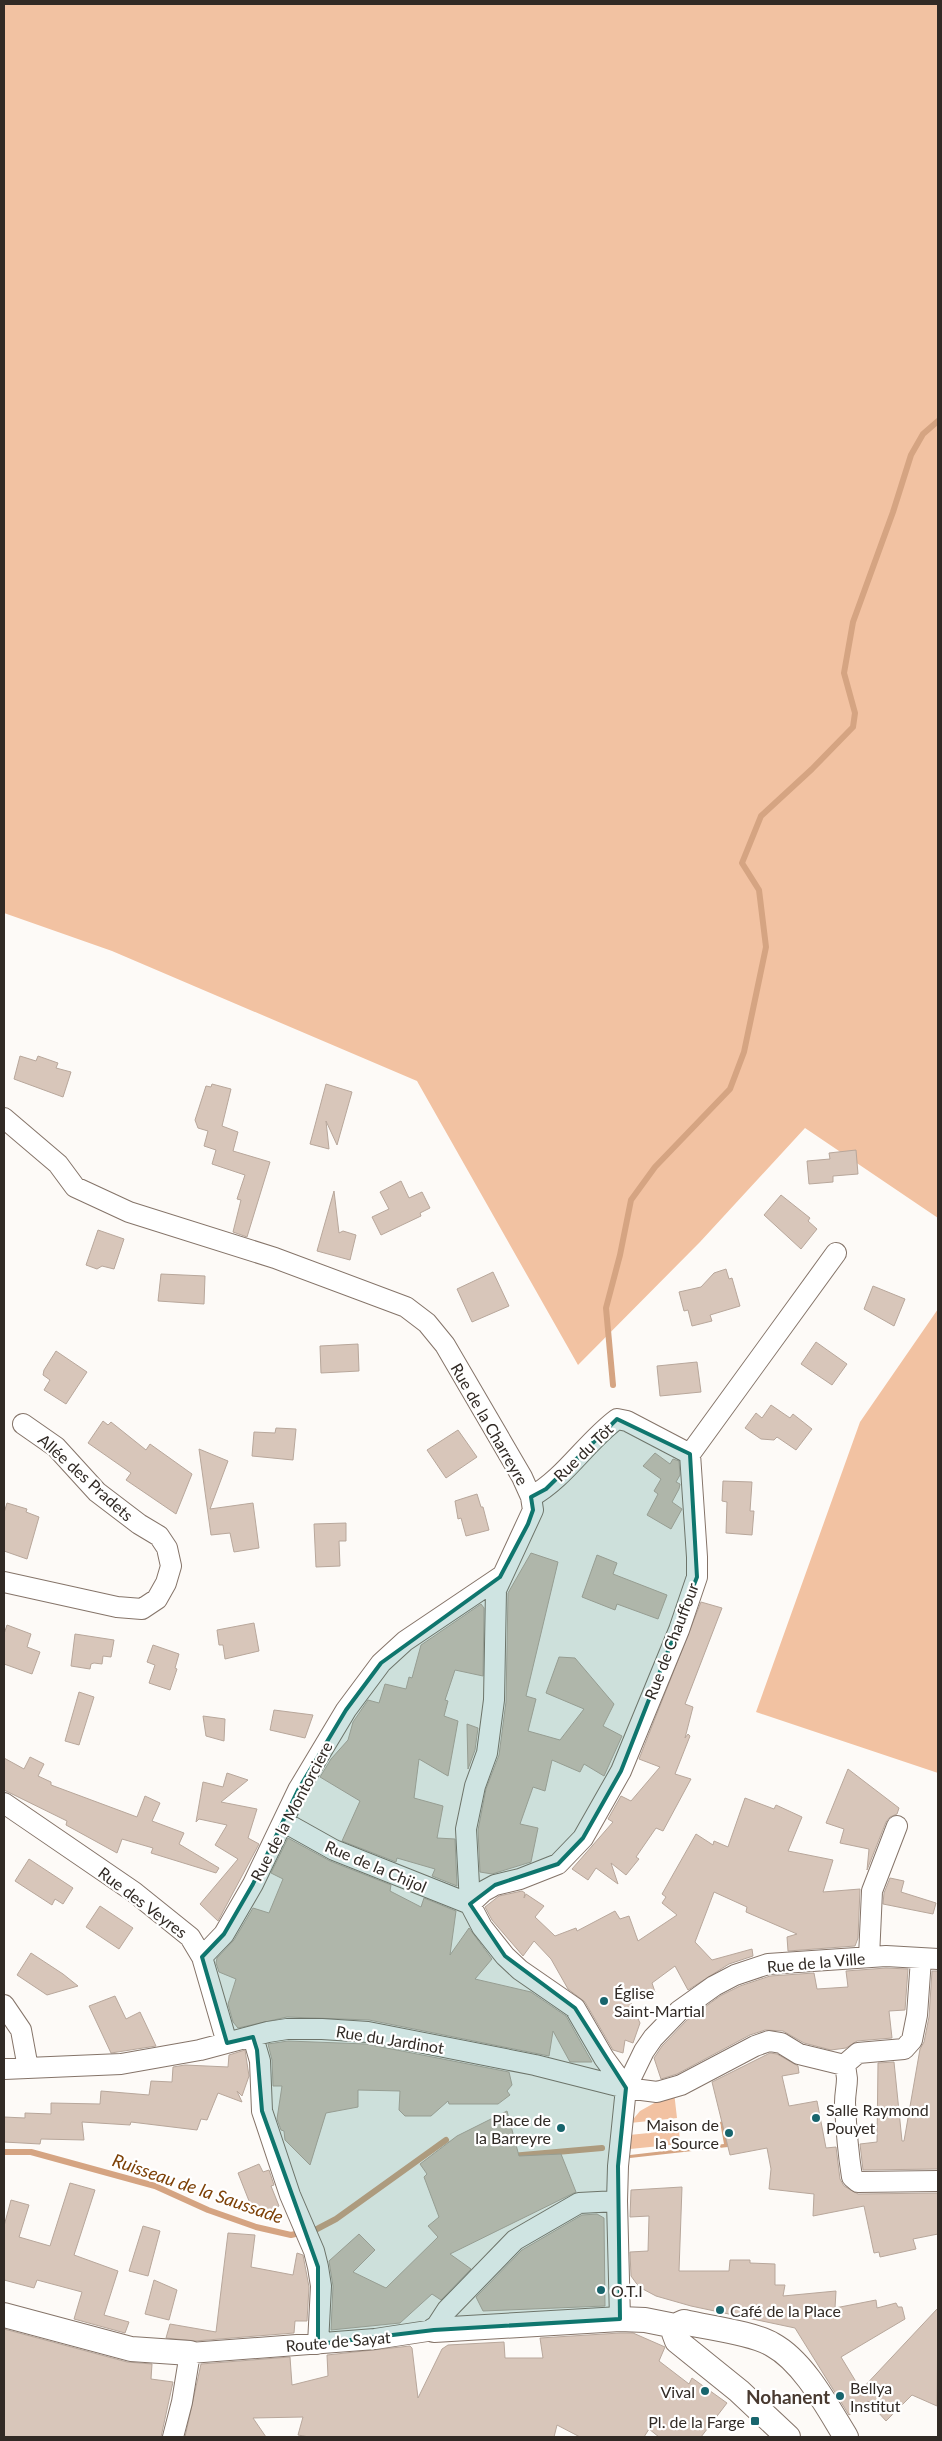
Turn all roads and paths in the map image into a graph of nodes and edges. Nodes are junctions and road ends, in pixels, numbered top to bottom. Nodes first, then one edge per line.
1 (4, 1118) edge
2 (836, 1253) dead end
3 (23, 1424) dead end
4 (690, 1454) junction
5 (531, 1497) junction
6 (500, 1577) junction
7 (4, 1582) edge
8 (4, 1803) edge
9 (284, 1822) junction
10 (897, 1826) dead end
11 (470, 1904) junction
12 (202, 1957) junction
13 (869, 1957) junction
14 (930, 1959) edge
15 (4, 2005) edge
16 (253, 2037) junction
17 (227, 2043) junction
18 (844, 2065) junction
19 (28, 2068) junction
20 (4, 2069) edge
21 (626, 2088) junction
22 (938, 2181) edge
23 (617, 2201) junction
24 (4, 2315) edge
25 (620, 2319) junction
26 (676, 2326) junction
27 (434, 2330) junction
28 (318, 2344) junction
29 (190, 2352) junction
30 (173, 2437) edge
31 (788, 2437) edge
32 (846, 2437) edge

1 - 5 street, Rue de la Charreyre
2 - 4 street
3 - 7 street, Allée des Pradets
4 - 5 street, Rue du Tôt
4 - 11 street, Rue de Chauffour
5 - 6 street, Rue de la Charreyre
6 - 9 street, Rue de la Montorciere
6 - 11 street, Rue de la Charreyre
8 - 12 street, Rue des Veyres
9 - 11 street, Rue de la Chijol
9 - 12 street, Rue de la Montorciere
10 - 13 street
11 - 21 street, Rue de la Charreyre
12 - 17 street, Rue des Veyres
13 - 14 street, Rue de la Ville
13 - 21 street, Rue de la Ville
14 - 18 street
15 - 19 street
16 - 17 street, Rue du Jardinot
16 - 21 street, Rue du Jardinot
16 - 28 street
17 - 19 street, Rue du Jardinot
18 - 21 street, Rue du Jardinot
18 - 22 street
19 - 20 street, Rue du Jardinot
21 - 23 street
23 - 25 street
23 - 27 street
24 - 29 street, Route de Sayat
25 - 26 street, Route de Sayat
25 - 27 street, Route de Sayat
26 - 31 street
26 - 32 street, Route de Sayat
27 - 28 street, Route de Sayat
28 - 29 street, Route de Sayat
29 - 30 street

